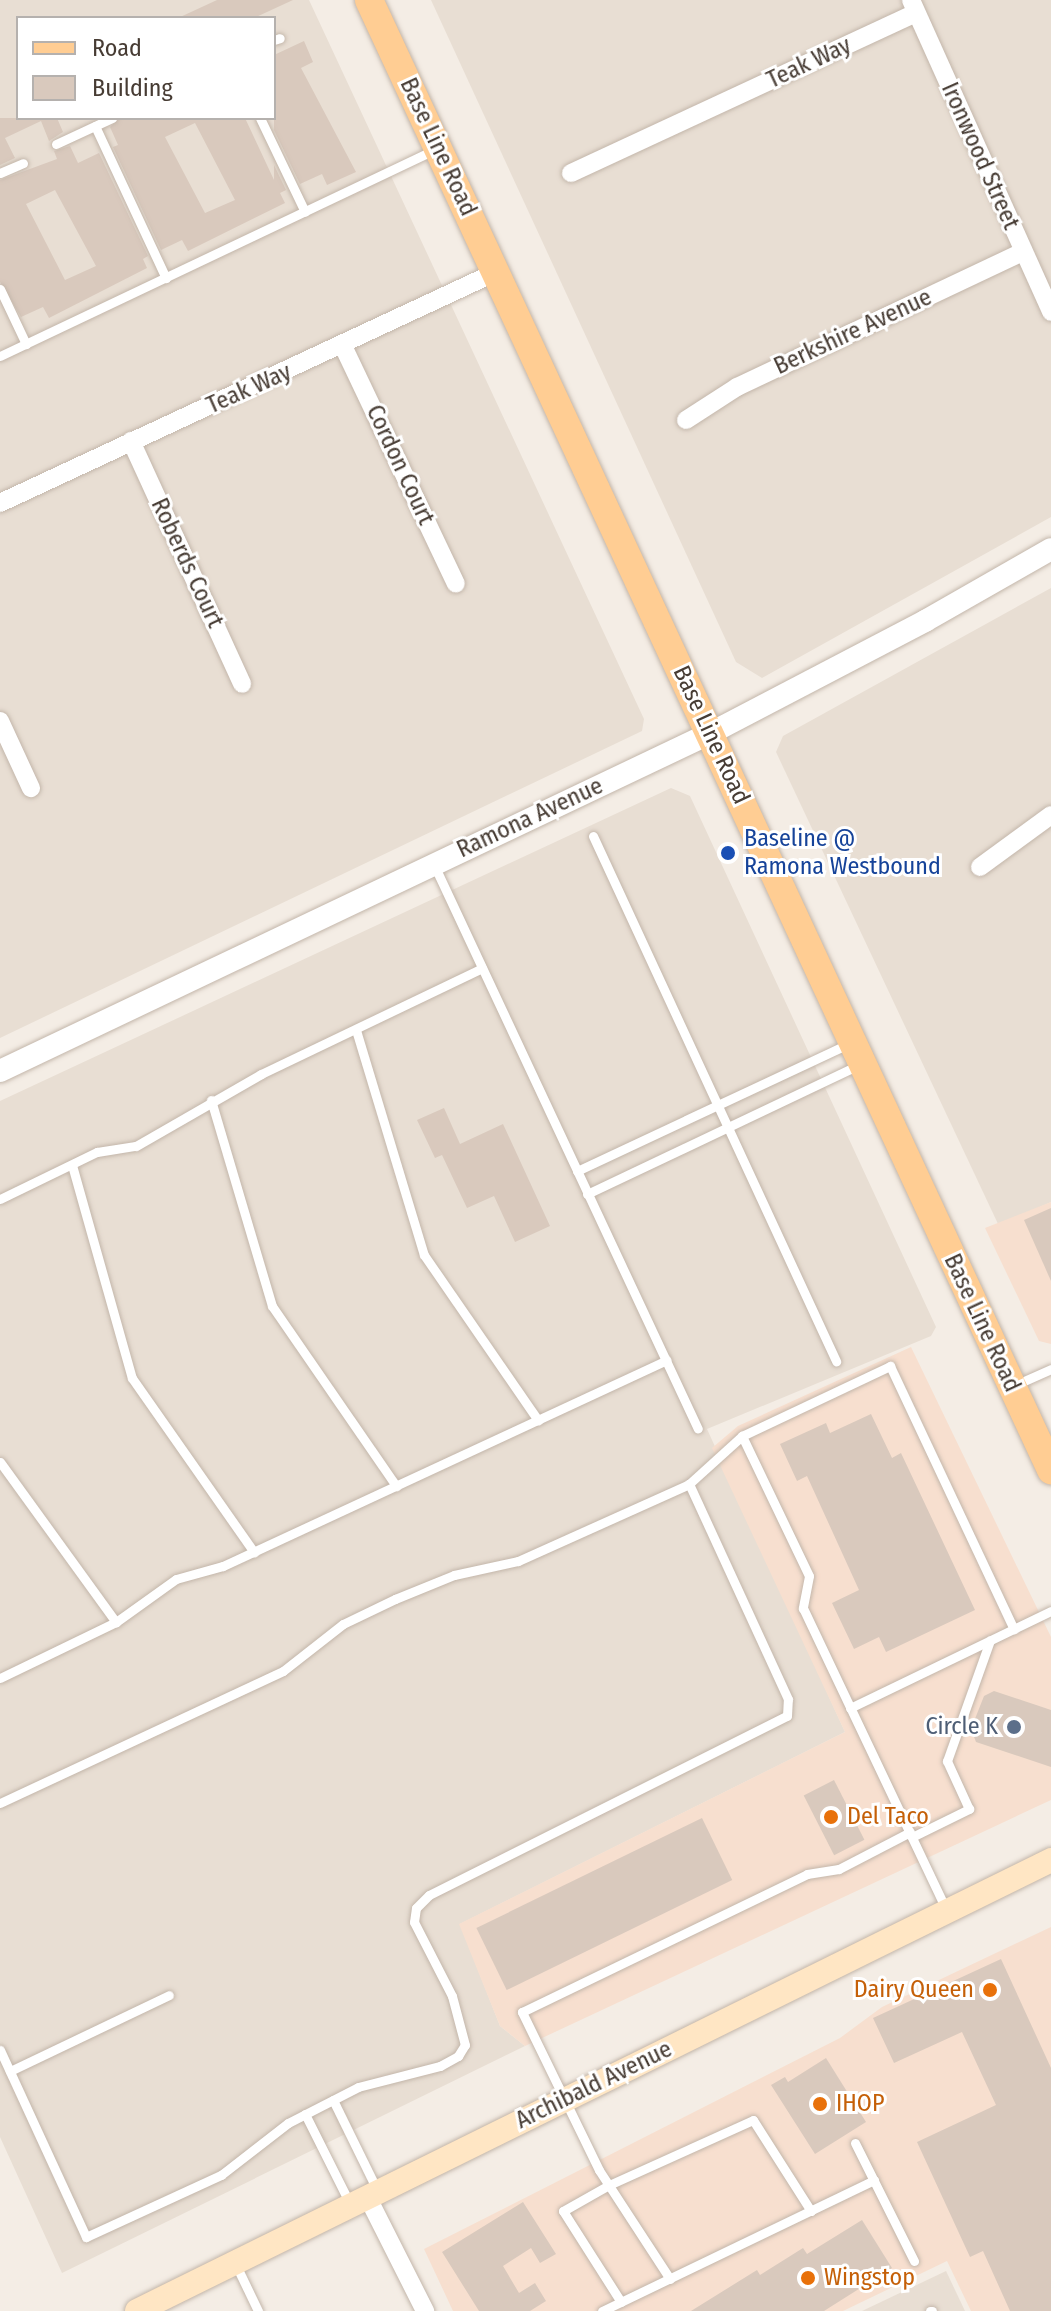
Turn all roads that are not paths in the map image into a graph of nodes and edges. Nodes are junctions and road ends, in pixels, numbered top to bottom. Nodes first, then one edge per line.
1 (369, 0) edge
2 (914, 7) edge
3 (108, 120) edge
4 (261, 120) edge
5 (95, 126) junction
6 (56, 144) dead end
7 (438, 149) junction
8 (23, 163) dead end
9 (0, 173) edge
10 (571, 173) dead end
11 (305, 212) junction
12 (1023, 252) junction
13 (496, 272) junction
14 (166, 278) junction
15 (0, 289) edge
16 (1051, 312) edge
17 (26, 344) junction
18 (343, 346) junction
19 (0, 356) edge
20 (686, 420) dead end
21 (131, 441) junction
22 (0, 503) edge
23 (1051, 549) edge
24 (456, 584) dead end
25 (242, 684) dead end
26 (0, 721) edge
27 (711, 733) junction
28 (31, 788) dead end
29 (1051, 815) edge
30 (593, 836) dead end
31 (433, 863) junction
32 (980, 867) dead end
33 (482, 968) junction
34 (356, 1030) junction
35 (855, 1053) junction
36 (0, 1071) edge
37 (211, 1100) junction
38 (717, 1105) junction
39 (728, 1127) junction
40 (72, 1165) junction
41 (577, 1171) junction
42 (587, 1194) junction
43 (0, 1199) edge
44 (666, 1360) junction
45 (836, 1361) dead end
46 (1051, 1369) edge
47 (1012, 1386) junction
48 (538, 1420) junction
49 (698, 1429) dead end
50 (742, 1436) junction
51 (0, 1462) edge
52 (1051, 1470) edge
53 (689, 1484) junction
54 (396, 1486) junction
55 (254, 1552) junction
56 (1051, 1611) edge
57 (116, 1622) junction
58 (1014, 1629) junction
59 (990, 1640) junction
60 (0, 1678) edge
61 (850, 1708) junction
62 (0, 1803) edge
63 (911, 1834) junction
64 (1051, 1860) edge
65 (947, 1911) junction
66 (169, 1995) dead end
67 (0, 2050) edge
68 (10, 2071) junction
69 (333, 2100) junction
70 (563, 2100) junction
71 (305, 2114) junction
72 (855, 2143) dead end
73 (874, 2180) junction
74 (609, 2185) junction
75 (366, 2199) junction
76 (811, 2211) junction
77 (914, 2261) dead end
78 (235, 2262) junction
79 (670, 2279) junction
80 (621, 2302) junction
81 (137, 2311) edge
82 (258, 2311) edge
83 (425, 2311) edge
84 (602, 2311) edge

1 - 7 main road, Base Line Road
2 - 10 street, Teak Way
2 - 12 street, Ironwood Street
3 - 5 lane
4 - 11 lane
5 - 6 lane
5 - 14 lane
7 - 11 lane
7 - 13 main road, Base Line Road
8 - 9 lane
11 - 14 lane
12 - 16 street, Ironwood Street
12 - 20 street, Berkshire Avenue
13 - 18 street, Teak Way
13 - 27 main road, Base Line Road
14 - 17 lane
15 - 17 lane
17 - 19 lane
18 - 21 street, Teak Way
18 - 24 street, Cordon Court
21 - 22 street, Teak Way
21 - 25 street, Roberds Court
23 - 27 street, Ramona Avenue
26 - 28 street
27 - 31 street, Ramona Avenue
27 - 35 main road, Base Line Road
29 - 32 street
30 - 38 lane
31 - 33 lane
31 - 36 street, Ramona Avenue
33 - 34 lane
33 - 41 lane
34 - 37 lane
34 - 48 lane
35 - 38 lane
35 - 39 lane
35 - 47 main road, Base Line Road
37 - 40 lane
37 - 54 lane
38 - 39 lane
38 - 41 lane
39 - 42 lane
39 - 45 lane
40 - 43 lane
40 - 55 lane
41 - 42 lane
42 - 44 lane
44 - 48 lane
44 - 49 lane
46 - 47 lane
47 - 52 main road, Base Line Road
48 - 54 lane
50 - 53 lane
50 - 58 lane
50 - 61 lane
51 - 57 lane
53 - 62 lane
53 - 69 lane
54 - 55 lane
55 - 57 lane
56 - 58 lane
57 - 60 lane
58 - 59 lane
59 - 61 lane
59 - 63 lane
61 - 63 lane
63 - 65 lane
63 - 70 lane
64 - 65 main road, Archibald Avenue
65 - 70 main road, Archibald Avenue
66 - 68 lane
67 - 68 lane
68 - 71 lane
69 - 71 lane
69 - 75 lane
70 - 74 lane
70 - 75 main road, Archibald Avenue
71 - 75 lane
72 - 73 lane
73 - 76 lane
73 - 77 lane
74 - 76 lane
74 - 79 lane
74 - 80 lane
75 - 78 main road, Archibald Avenue
75 - 83 street
76 - 79 lane
78 - 81 main road, Archibald Avenue
78 - 82 lane
79 - 80 lane
80 - 84 lane

